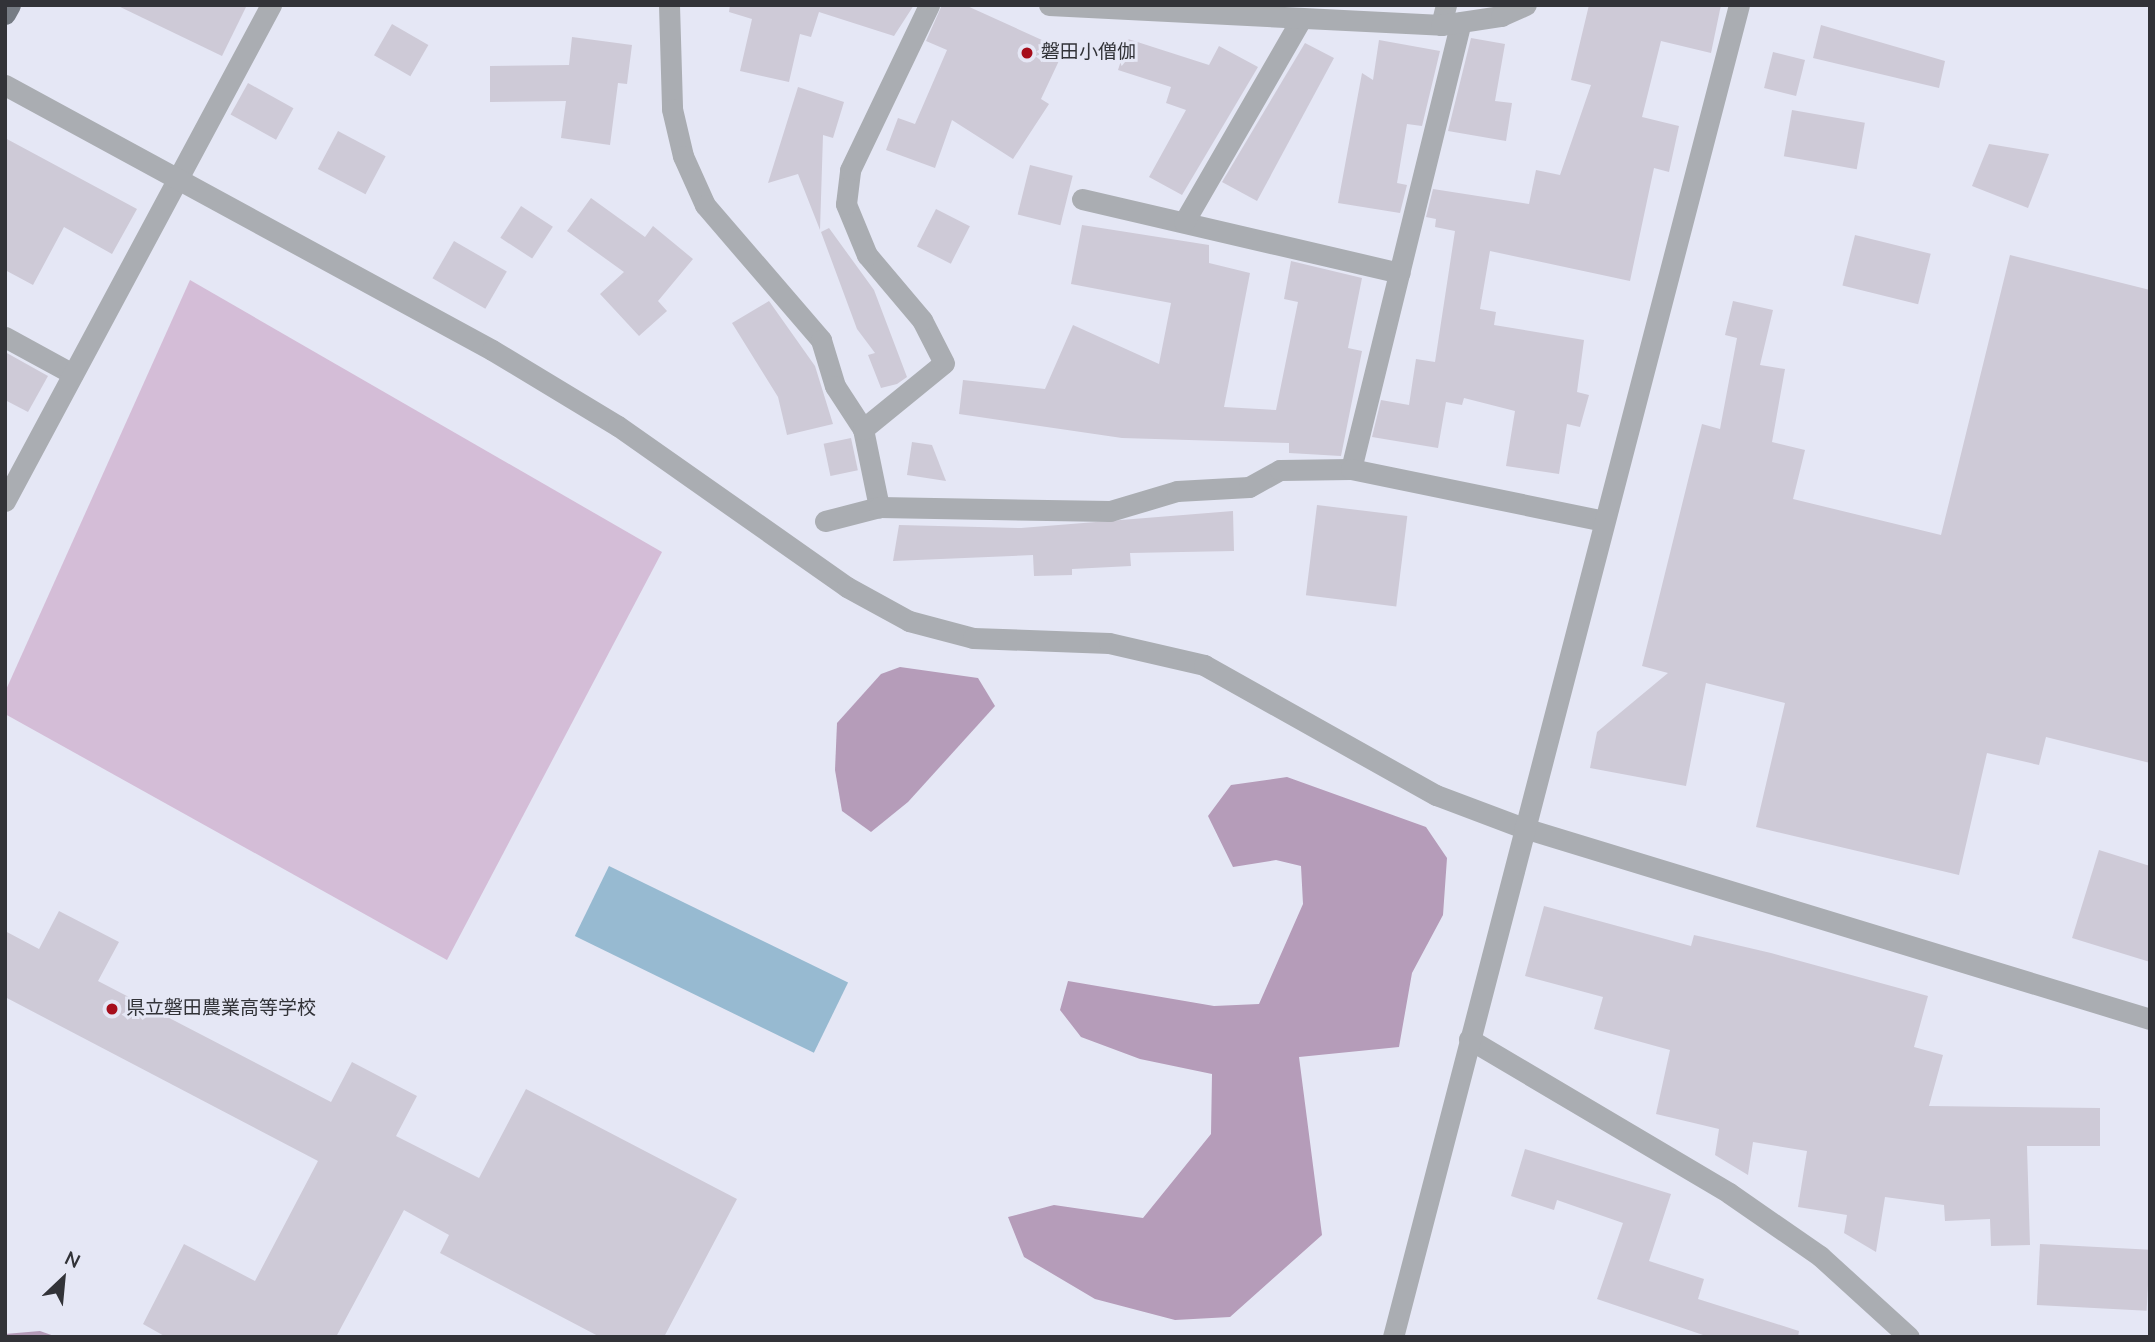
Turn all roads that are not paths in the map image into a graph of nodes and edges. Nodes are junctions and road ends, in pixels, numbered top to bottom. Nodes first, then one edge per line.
1 (10, 5) edge
2 (271, 5) edge
3 (669, 5) edge
4 (929, 5) edge
5 (1049, 5) edge
6 (1526, 5) edge
7 (1739, 5) edge
8 (1146, 10) edge
9 (5, 14) edge
10 (1449, 18) edge
11 (1300, 21) junction
12 (5, 85) edge
13 (176, 179) junction
14 (1082, 199) dead end
15 (1184, 222) junction
16 (1400, 273) junction
17 (5, 337) edge
18 (73, 374) junction
19 (863, 429) junction
20 (1351, 469) junction
21 (5, 501) edge
22 (879, 506) junction
23 (825, 521) dead end
24 (1604, 521) junction
25 (1524, 828) junction
26 (2150, 1019) edge
27 (1469, 1039) junction
28 (1393, 1337) edge
29 (1909, 1337) edge

1 - 9 main road
2 - 13 street
3 - 19 street
4 - 19 street
5 - 8 street
6 - 10 street
7 - 24 street
8 - 11 street
10 - 11 street
10 - 16 street
11 - 15 street
12 - 13 street
13 - 18 street
13 - 25 street
14 - 15 street
15 - 16 street
16 - 20 street
17 - 18 street
18 - 21 street
19 - 22 street
20 - 22 street
20 - 24 street
22 - 23 street
24 - 25 street
25 - 26 street
25 - 27 street
27 - 28 street
27 - 29 street

